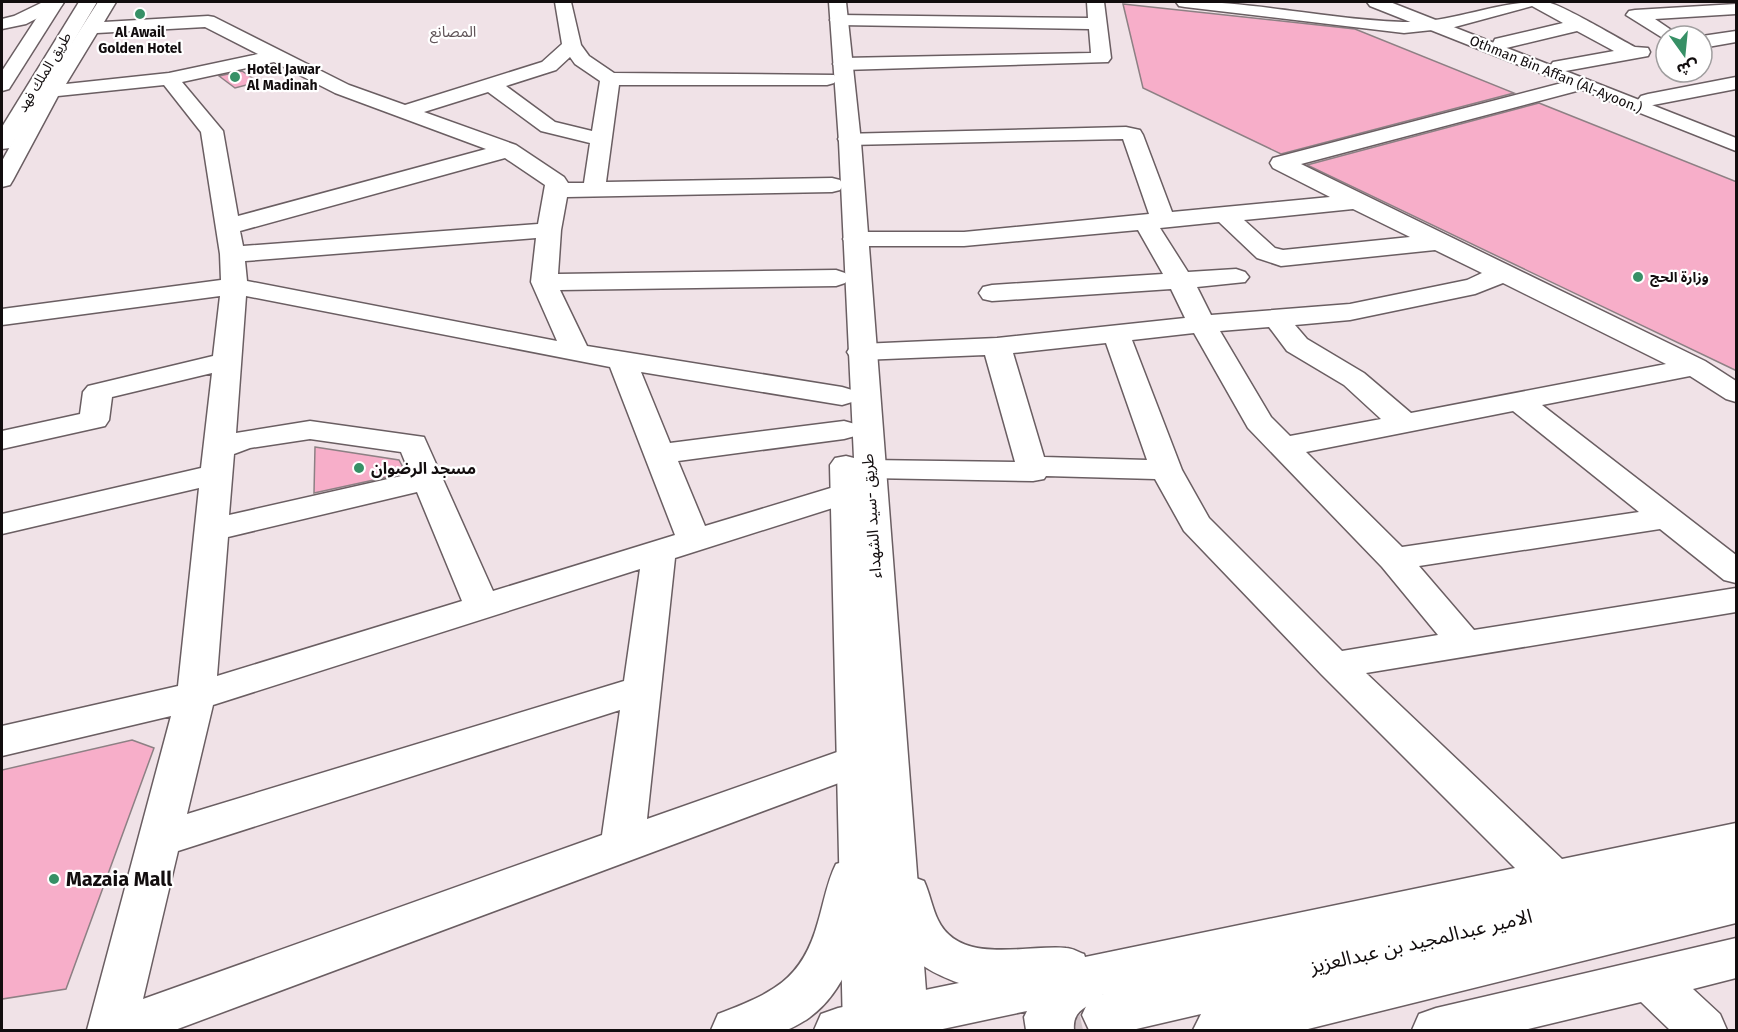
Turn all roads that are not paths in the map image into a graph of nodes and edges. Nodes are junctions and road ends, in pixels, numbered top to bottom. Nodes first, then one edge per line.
1 (55, 2) edge
2 (563, 2) edge
3 (1017, 2) edge
4 (1095, 2) edge
5 (1185, 2) edge
6 (1376, 2) edge
7 (1397, 2) edge
8 (1528, 2) edge
9 (1537, 2) edge
10 (100, 3) edge
11 (127, 4) dead end
12 (181, 8) dead end
13 (833, 8) edge
14 (1737, 9) edge
15 (208, 21) junction
16 (1019, 23) junction
17 (2, 24) edge
18 (1097, 24) junction
19 (1443, 25) junction
20 (1580, 25) junction
21 (1654, 26) edge
22 (90, 28) junction
23 (2, 35) edge
24 (1737, 37) edge
25 (1714, 40) edge
26 (1503, 43) junction
27 (572, 45) junction
28 (24, 50) junction
29 (1654, 50) edge
30 (1632, 54) junction
31 (275, 56) junction
32 (1560, 66) junction
33 (835, 71) junction
34 (169, 79) junction
35 (610, 79) junction
36 (1737, 83) edge
37 (1581, 84) junction
38 (2, 85) edge
39 (492, 85) junction
40 (51, 91) junction
41 (1648, 100) junction
42 (404, 112) junction
43 (1737, 135) edge
44 (600, 139) junction
45 (849, 139) junction
46 (2, 143) edge
47 (1737, 145) edge
48 (508, 150) junction
49 (2, 180) edge
50 (832, 185) junction
51 (594, 189) junction
52 (557, 190) junction
53 (1356, 202) junction
54 (1224, 214) junction
55 (1154, 221) junction
56 (226, 227) junction
57 (549, 230) junction
58 (855, 239) junction
59 (1438, 242) junction
60 (233, 270) junction
61 (1504, 273) junction
62 (1236, 277) dead end
63 (836, 278) junction
64 (544, 282) junction
65 (1181, 282) junction
66 (992, 293) dead end
67 (2, 317) edge
68 (1276, 318) junction
69 (1202, 324) junction
70 (1116, 333) junction
71 (997, 346) junction
72 (861, 352) junction
73 (576, 353) junction
74 (622, 360) junction
75 (227, 361) junction
76 (1695, 367) junction
77 (1737, 393) edge
78 (842, 396) junction
79 (1518, 401) junction
80 (1404, 424) junction
81 (844, 430) junction
82 (2, 440) edge
83 (1283, 447) junction
84 (659, 454) junction
85 (218, 461) junction
86 (1031, 466) junction
87 (1166, 470) junction
88 (428, 480) junction
89 (858, 481) junction
90 (1667, 518) junction
91 (2, 524) edge
92 (211, 530) junction
93 (676, 546) junction
94 (1394, 559) junction
95 (1737, 572) edge
96 (1737, 600) edge
97 (482, 607) junction
98 (1465, 644) junction
99 (1334, 665) junction
100 (642, 688) junction
101 (196, 696) junction
102 (2, 741) edge
103 (857, 760) junction
104 (159, 840) junction
105 (1737, 840) edge
106 (876, 844) junction
107 (622, 846) junction
108 (1737, 868) edge
109 (1554, 879) junction
110 (1737, 904) edge
111 (1737, 958) edge
112 (1144, 967) junction
113 (1651, 980) junction
114 (1096, 997) junction
115 (876, 1027) edge
116 (111, 1030) edge
117 (117, 1030) edge
118 (735, 1030) edge
119 (1050, 1030) edge
120 (1217, 1030) edge
121 (1436, 1030) edge
122 (1703, 1030) edge

1 - 17 street
1 - 28 street, طريق الملك فهد
2 - 27 street
3 - 16 street
4 - 18 street
5 - 19 street
6 - 19 street, Othman Bin Affan (Al-Ayoon.)
7 - 19 street, Othman Bin Affan (Al-Ayoon.)
8 - 19 street
9 - 20 street
10 - 11 street
10 - 22 street
10 - 46 street, طريق الملك فهد
12 - 15 street
13 - 16 street
13 - 33 street, طريق -سيد الشهداء
14 - 21 street
15 - 22 street
15 - 31 street
16 - 18 street
18 - 33 street
19 - 26 street, Othman Bin Affan (Al-Ayoon.)
19 - 37 street, Othman Bin Affan (Al-Ayoon.)
20 - 26 street
20 - 30 street
22 - 40 street
23 - 28 street
24 - 25 street
26 - 32 street, Othman Bin Affan (Al-Ayoon.)
27 - 35 street
27 - 39 street
28 - 38 street, طريق الملك فهد
29 - 30 street
30 - 32 street
31 - 34 street
31 - 42 street
32 - 41 street, Othman Bin Affan (Al-Ayoon.)
33 - 35 street
33 - 45 street, طريق -سيد الشهداء
33 - 50 street, طريق -سيد الشهداء
34 - 40 street
34 - 56 street
35 - 44 street
36 - 41 street
37 - 47 street, Othman Bin Affan (Al-Ayoon.)
37 - 53 street
39 - 42 street
39 - 44 street
40 - 49 street
41 - 43 street, Othman Bin Affan (Al-Ayoon.)
42 - 48 street
44 - 51 street
45 - 55 street
45 - 58 street, طريق -سيد الشهداء
48 - 52 street
48 - 56 street
50 - 51 street
50 - 63 street, طريق -سيد الشهداء
51 - 52 street
52 - 57 street
53 - 54 street
53 - 59 street
54 - 55 street
54 - 59 street
55 - 58 street
55 - 65 street
56 - 60 street
57 - 60 street
57 - 64 street
58 - 72 street, طريق -سيد الشهداء
59 - 61 street
60 - 67 street
60 - 73 street
60 - 75 street
61 - 68 street
61 - 76 street
62 - 65 street
63 - 64 street
63 - 78 street, طريق -سيد الشهداء
64 - 73 street
65 - 66 street
65 - 69 street
68 - 69 street
68 - 80 street
69 - 70 street
69 - 83 street
70 - 71 street
70 - 87 street
71 - 72 street
71 - 86 street
72 - 89 street, طريق -سيد الشهداء
73 - 74 street
74 - 78 street
74 - 84 street
75 - 82 street
75 - 85 street
76 - 77 street
76 - 79 street
78 - 81 street, طريق -سيد الشهداء
79 - 80 street
79 - 90 street
80 - 83 street
81 - 84 street
81 - 89 street, طريق -سيد الشهداء
83 - 94 street
84 - 93 street
85 - 88 street
85 - 91 street
85 - 92 street
86 - 87 street
86 - 89 street
87 - 99 street
88 - 92 street
88 - 97 street
89 - 93 street
89 - 103 street, طريق -سيد الشهداء
89 - 106 street, طريق -سيد الشهداء
90 - 94 street
90 - 95 street
92 - 101 street
93 - 97 street
93 - 100 street
94 - 98 street
96 - 98 street
97 - 101 street
98 - 99 street
99 - 109 street
100 - 104 street
100 - 107 street
101 - 102 street
101 - 104 street
103 - 106 street, طريق -سيد الشهداء
103 - 107 street
104 - 116 street
105 - 109 street
106 - 112 street
106 - 115 street, طريق -سيد الشهداء
106 - 118 street
107 - 117 street
108 - 114 street, الامير عبدالمجيد بن عبدالعزيز
109 - 112 street
110 - 120 street
111 - 113 street
112 - 114 street
113 - 121 street
113 - 122 street
114 - 115 street
114 - 119 street

